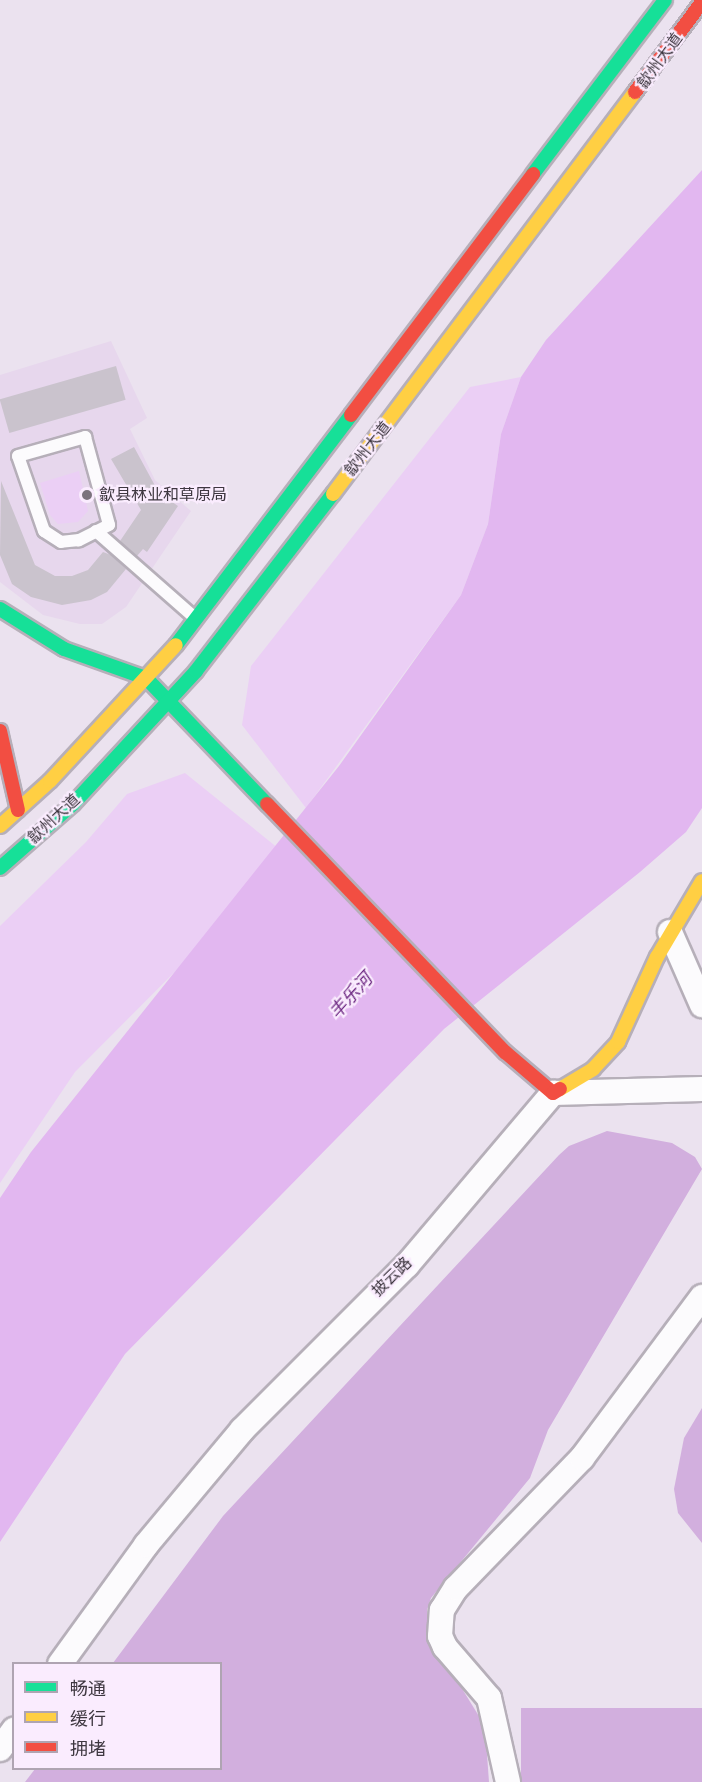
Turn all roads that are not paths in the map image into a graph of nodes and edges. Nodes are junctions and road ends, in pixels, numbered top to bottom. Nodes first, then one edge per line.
1 (664, 0) edge
2 (702, 2) edge
3 (96, 531) junction
4 (0, 609) edge
5 (196, 618) junction
6 (146, 678) junction
7 (168, 701) junction
8 (0, 731) edge
9 (18, 810) junction
10 (0, 826) edge
11 (0, 868) edge
12 (702, 881) edge
13 (670, 932) junction
14 (702, 1005) edge
15 (702, 1089) edge
16 (553, 1093) junction
17 (702, 1297) edge
18 (61, 1662) edge
19 (12, 1733) edge
20 (0, 1749) edge
21 (508, 1782) edge

1 - 5 main road, 歙州大道
2 - 7 main road, 歙州大道
3 - 3 lane
3 - 5 lane
4 - 6 main road
5 - 6 main road, 歙州大道
6 - 7 main road
6 - 9 main road, 歙州大道
7 - 11 main road, 歙州大道
7 - 16 main road
8 - 9 main road
9 - 10 main road, 歙州大道
12 - 13 main road, 披云路
13 - 14 street
13 - 16 main road, 披云路
15 - 16 street
16 - 18 street, 披云路
17 - 21 street
19 - 20 street

